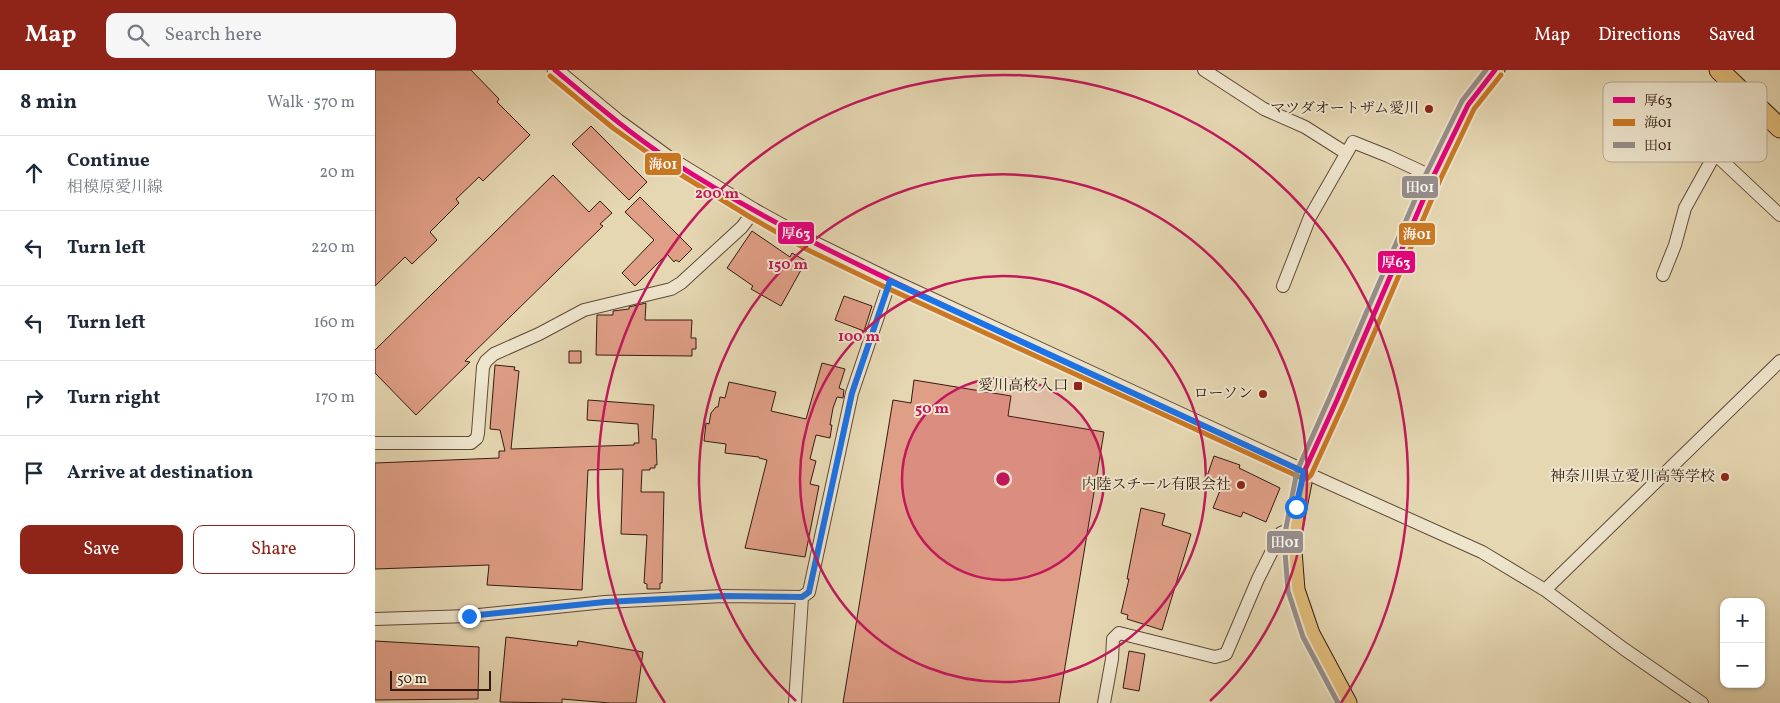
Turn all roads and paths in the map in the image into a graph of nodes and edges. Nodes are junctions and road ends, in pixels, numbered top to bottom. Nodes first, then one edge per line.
1 (556, 70) edge
2 (1719, 70) edge
3 (1210, 72) edge
4 (1488, 74) edge
5 (1732, 82) edge
6 (1767, 116) edge
7 (1780, 128) edge
8 (1346, 153) junction
9 (1711, 162) edge
10 (1724, 162) edge
11 (1433, 177) junction
12 (754, 211) junction
13 (1780, 215) edge
14 (1663, 275) dead end
15 (890, 281) junction
16 (1283, 286) dead end
17 (1780, 361) edge
18 (375, 443) edge
19 (1304, 472) junction
20 (1293, 528) junction
21 (1545, 590) junction
22 (802, 597) junction
23 (375, 619) edge
24 (795, 703) edge
25 (1104, 703) edge
26 (1347, 703) edge
27 (1702, 703) edge

1 - 12 street
2 - 5 main road
3 - 8 street
4 - 11 main road
6 - 7 main road
8 - 11 street
8 - 16 street
9 - 14 street
10 - 13 street
11 - 19 main road
12 - 15 street
12 - 18 street
15 - 19 street
15 - 22 street
17 - 21 street
19 - 20 main road
19 - 21 street
20 - 25 street
20 - 26 main road
21 - 27 street
22 - 23 street
22 - 24 street

